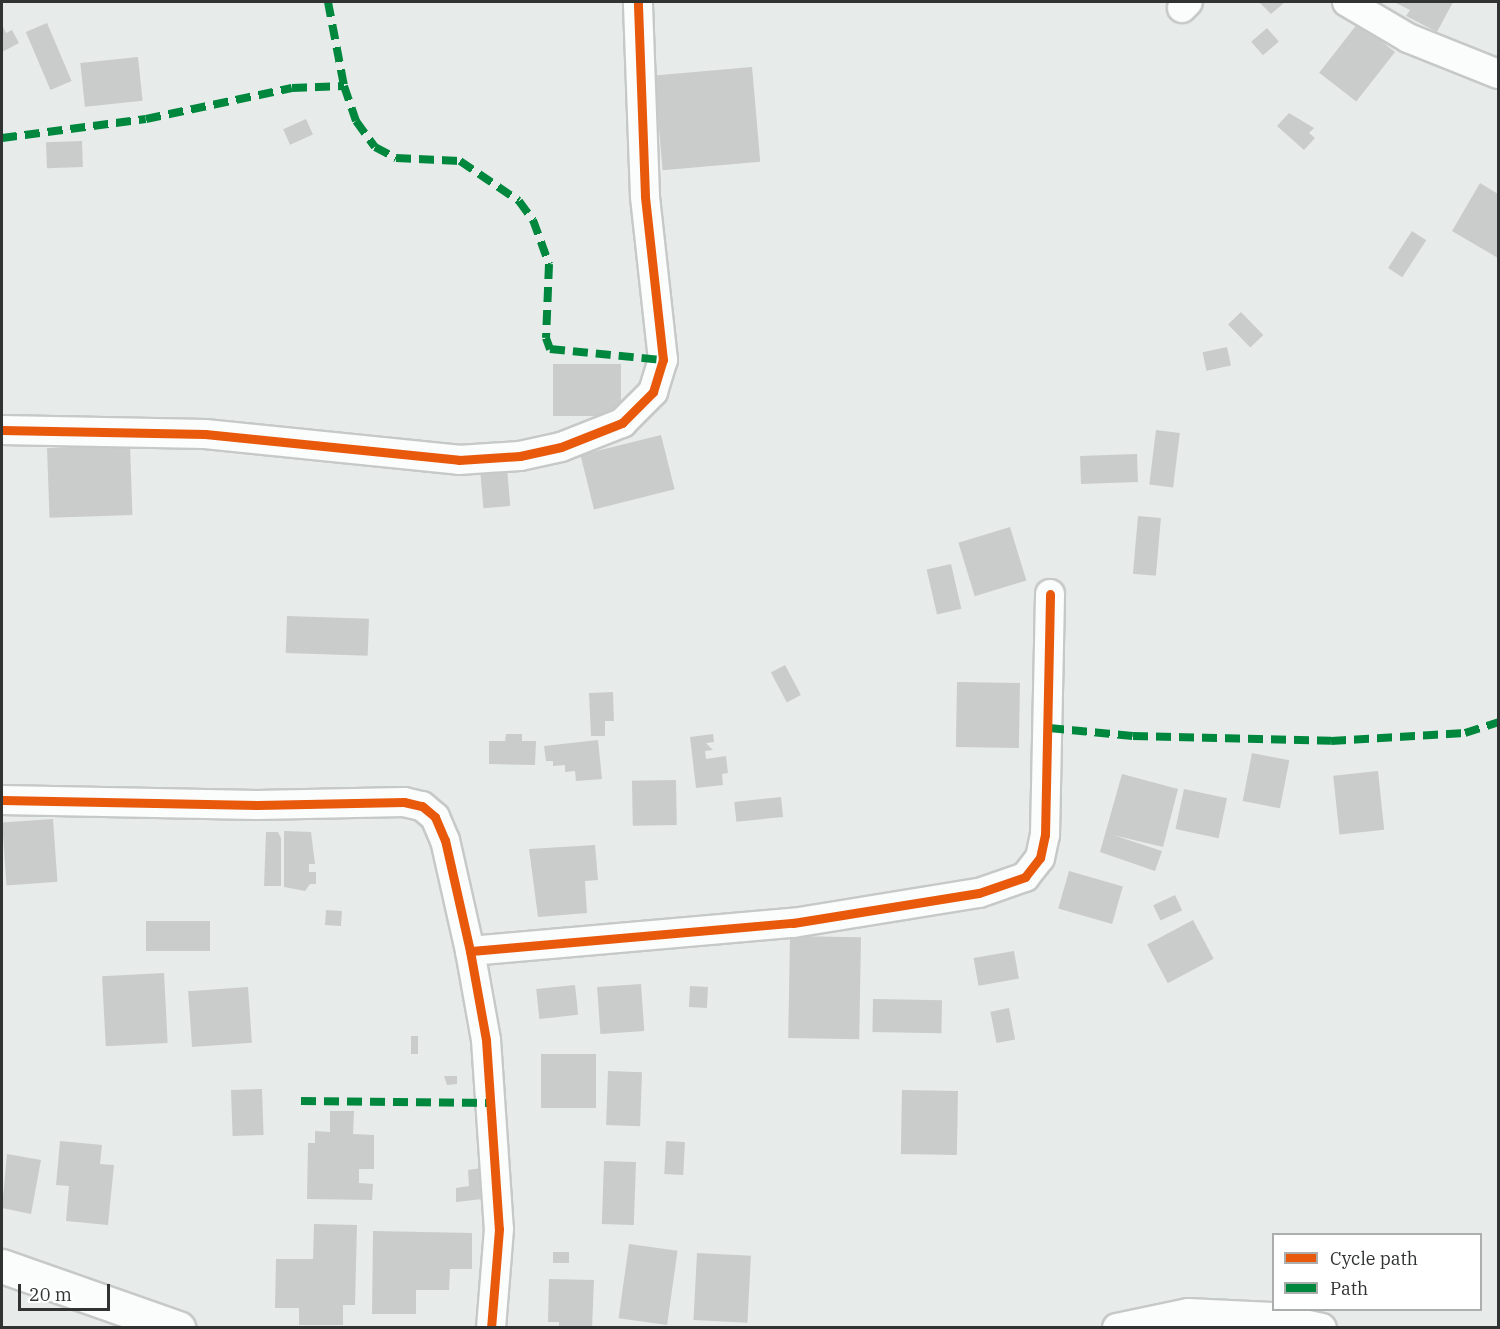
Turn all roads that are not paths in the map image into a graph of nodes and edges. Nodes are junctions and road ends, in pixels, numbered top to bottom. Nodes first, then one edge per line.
1 (638, 2) edge
2 (1347, 2) edge
3 (1498, 74) edge
4 (2, 430) edge
5 (1050, 594) dead end
6 (2, 800) edge
7 (471, 951) junction
8 (2, 1266) edge
9 (178, 1328) edge
10 (491, 1328) edge
11 (1118, 1328) edge
12 (1322, 1328) edge

1 - 4 street
2 - 3 street
5 - 7 street
6 - 7 street
7 - 10 street
8 - 9 street
11 - 12 street

